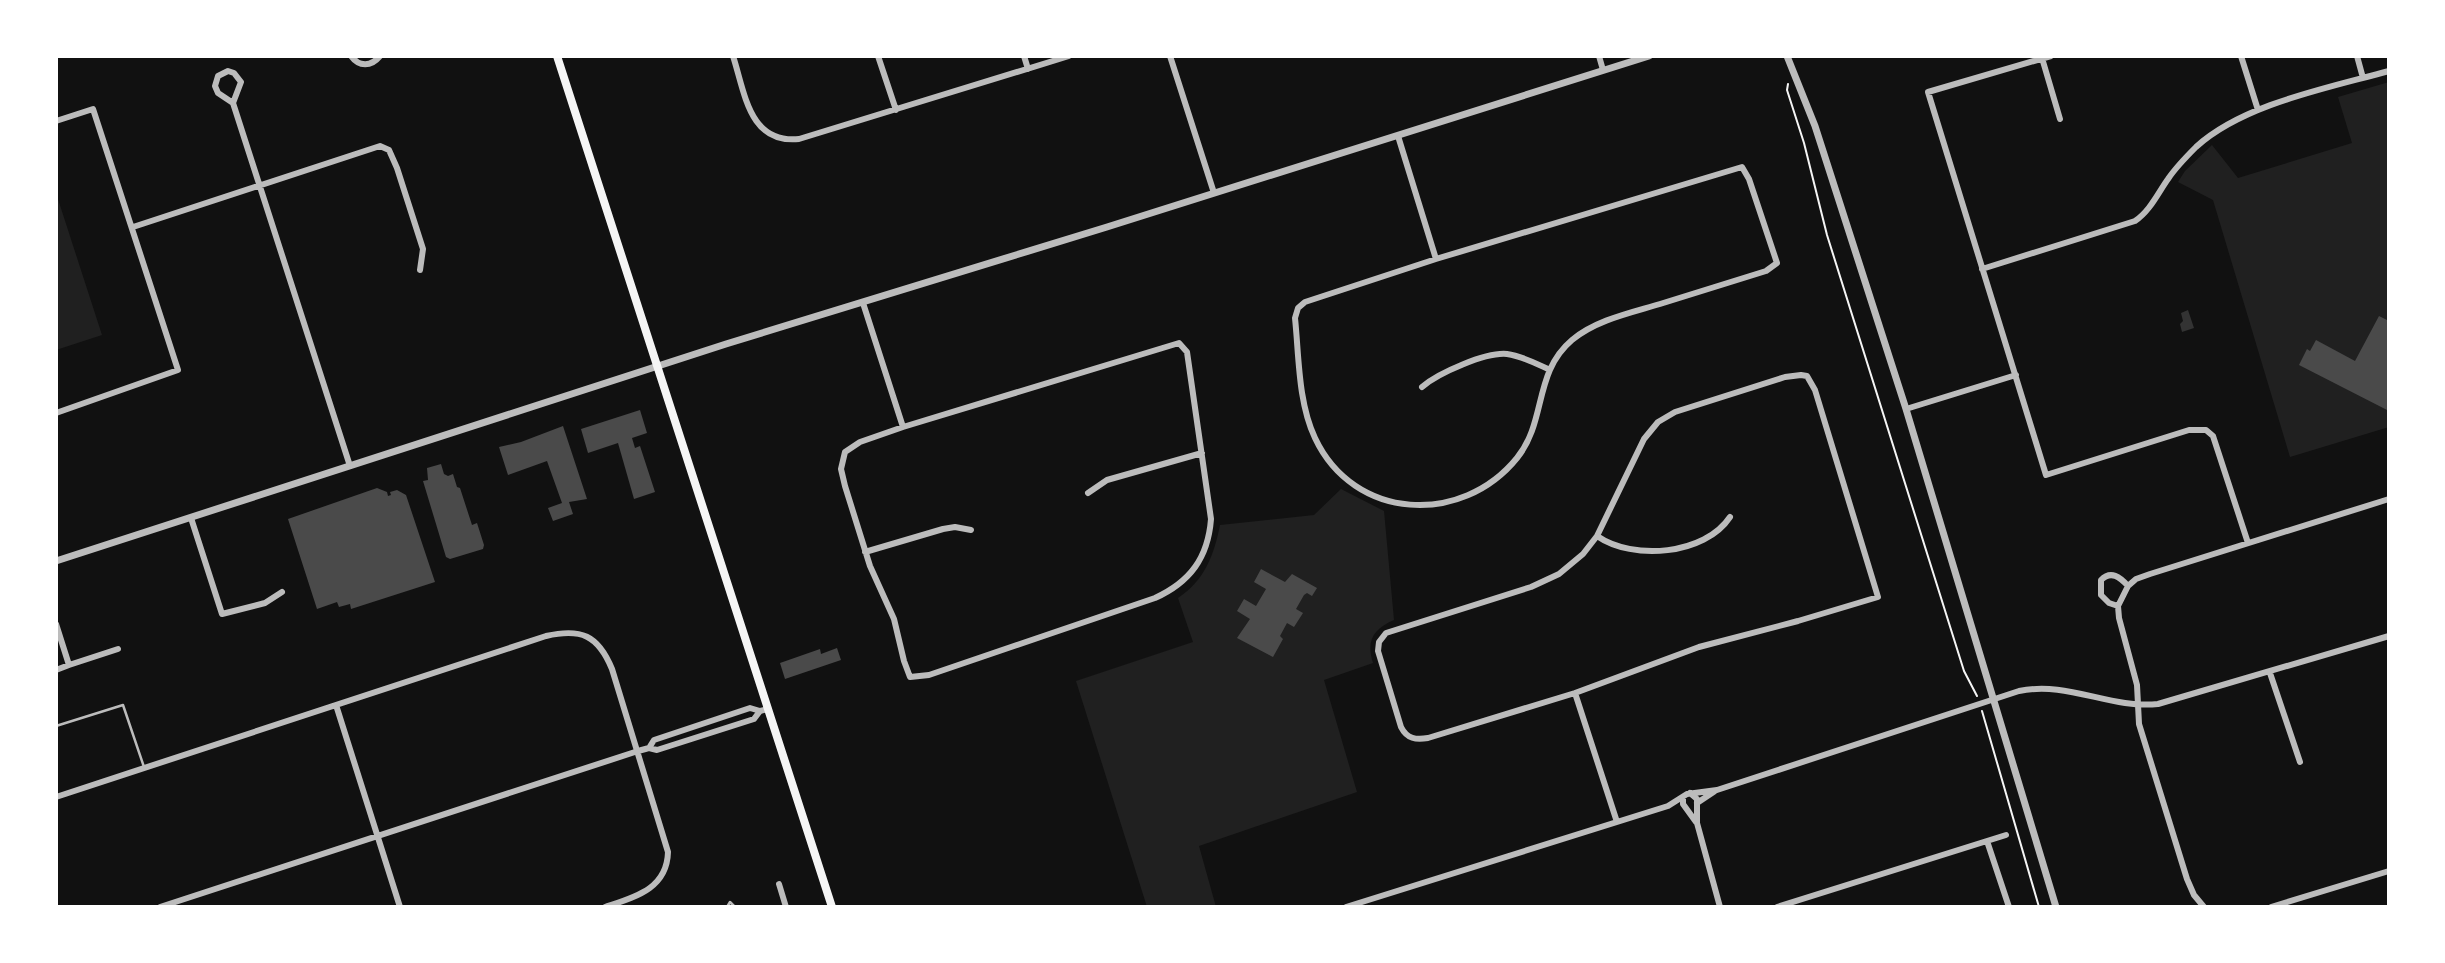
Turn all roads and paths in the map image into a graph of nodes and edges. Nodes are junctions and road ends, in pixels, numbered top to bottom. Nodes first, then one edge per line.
1 (351, 56) edge
2 (380, 56) edge
3 (557, 56) edge
4 (733, 56) edge
5 (878, 56) edge
6 (1024, 56) edge
7 (1069, 56) edge
8 (1170, 56) edge
9 (1599, 56) edge
10 (1648, 56) edge
11 (1787, 56) edge
12 (2051, 56) edge
13 (2241, 56) edge
14 (2357, 56) edge
15 (2042, 58) junction
16 (1028, 69) junction
17 (1603, 70) junction
18 (2389, 71) edge
19 (2363, 78) junction
20 (1787, 90) dead end
21 (233, 103) junction
22 (896, 110) junction
23 (2258, 110) junction
24 (2060, 118) dead end
25 (56, 121) edge
26 (1398, 136) junction
27 (259, 185) junction
28 (1214, 193) junction
29 (133, 227) junction
30 (1436, 259) junction
31 (1982, 269) junction
32 (420, 270) dead end
33 (863, 303) junction
34 (657, 366) junction
35 (1548, 369) junction
36 (2016, 375) junction
37 (1422, 387) dead end
38 (1906, 409) junction
39 (56, 413) edge
40 (903, 427) junction
41 (1202, 453) junction
42 (350, 466) junction
43 (1088, 493) dead end
44 (2389, 499) edge
45 (1730, 517) dead end
46 (191, 518) junction
47 (971, 530) dead end
48 (1597, 536) junction
49 (2248, 543) junction
50 (865, 552) junction
51 (56, 561) edge
52 (2128, 586) junction
53 (282, 592) dead end
54 (2118, 606) junction
55 (56, 624) edge
56 (2389, 636) edge
57 (118, 649) dead end
58 (69, 665) junction
59 (56, 670) edge
60 (2270, 673) junction
61 (1976, 692) dead end
62 (1575, 693) junction
63 (1992, 700) junction
64 (336, 705) junction
65 (2137, 705) junction
66 (764, 710) junction
67 (1982, 712) dead end
68 (56, 726) edge
69 (649, 748) junction
70 (638, 751) junction
71 (2300, 762) dead end
72 (144, 768) junction
73 (1717, 790) junction
74 (1686, 795) junction
75 (56, 797) edge
76 (1696, 804) junction
77 (1668, 806) junction
78 (1685, 807) junction
79 (1617, 822) junction
80 (1697, 823) junction
81 (2006, 835) dead end
82 (377, 836) junction
83 (1987, 841) junction
84 (2389, 871) edge
85 (779, 884) dead end
86 (159, 907) edge
87 (400, 907) edge
88 (605, 907) edge
89 (727, 907) edge
90 (735, 907) edge
91 (786, 907) edge
92 (832, 907) edge
93 (1346, 907) edge
94 (1720, 907) edge
95 (1777, 907) edge
96 (2009, 907) edge
97 (2039, 907) edge
98 (2056, 907) edge
99 (2204, 907) edge
100 (2271, 907) edge

1 - 2 street
3 - 34 main road
4 - 22 street
5 - 22 street
6 - 16 street
7 - 16 street
8 - 28 street
9 - 17 street
10 - 17 street
11 - 38 street
12 - 15 street
13 - 23 street
14 - 19 street
15 - 24 street
15 - 31 street
16 - 22 street
17 - 26 street
18 - 19 street
19 - 23 street
20 - 61 path
21 - 21 street
21 - 27 street
23 - 31 street
25 - 29 street
26 - 28 street
26 - 30 street
27 - 29 street
27 - 32 street
27 - 42 street
28 - 33 street
29 - 39 street
30 - 35 street
30 - 35 street
31 - 36 street
33 - 34 street
33 - 40 street
34 - 42 street
34 - 66 main road
35 - 37 street
36 - 38 street
36 - 49 street
38 - 63 street
40 - 41 street
40 - 50 street
41 - 43 street
41 - 50 street
42 - 46 street
44 - 49 street
45 - 48 street
46 - 51 street
46 - 53 street
47 - 50 street
48 - 62 street
48 - 62 street
49 - 52 street
52 - 54 street
52 - 54 street
54 - 65 street
55 - 58 street
56 - 60 street
57 - 58 street
58 - 59 street
60 - 65 street
60 - 71 street
62 - 79 street
63 - 65 street
63 - 73 street
63 - 98 street
64 - 70 street
64 - 72 street
64 - 82 street
65 - 99 street
66 - 69 street
66 - 69 street
66 - 92 main road
67 - 97 path
68 - 72 lane
69 - 70 street
70 - 82 street
70 - 88 street
72 - 75 street
73 - 74 street
73 - 76 street
74 - 76 street
74 - 77 street
74 - 78 street
76 - 78 street
76 - 80 street
77 - 78 street
77 - 79 street
78 - 80 street
79 - 93 street
80 - 94 street
81 - 83 street
82 - 86 street
82 - 87 street
83 - 95 street
83 - 96 street
84 - 100 street
85 - 91 street
89 - 90 lane

